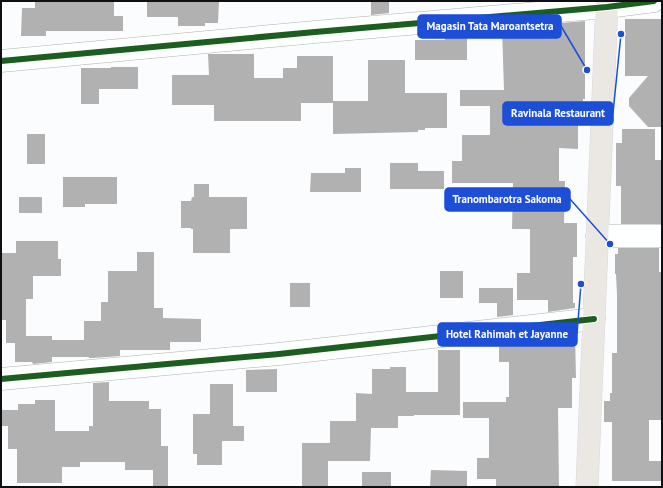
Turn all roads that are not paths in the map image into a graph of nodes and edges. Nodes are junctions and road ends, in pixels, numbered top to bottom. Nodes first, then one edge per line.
1 (654, 1) edge
2 (607, 4) edge
3 (1, 61) edge
4 (597, 236) junction
5 (662, 236) edge
6 (594, 319) junction
7 (1, 379) edge
8 (587, 487) edge

1 - 2 street
2 - 3 street
2 - 4 main road
4 - 5 street
4 - 6 main road
6 - 7 street
6 - 8 main road

